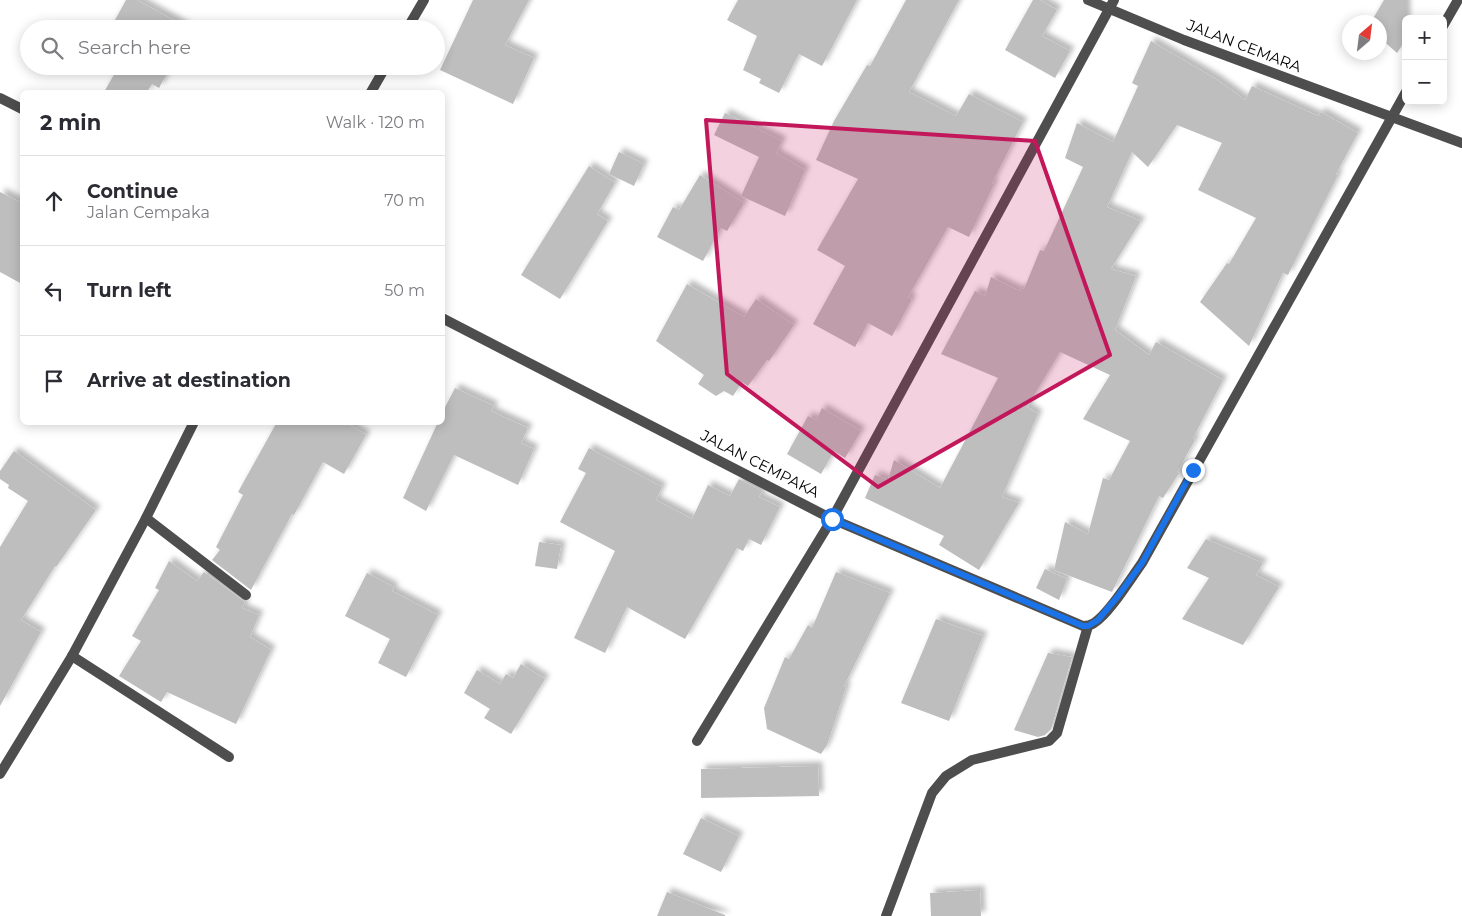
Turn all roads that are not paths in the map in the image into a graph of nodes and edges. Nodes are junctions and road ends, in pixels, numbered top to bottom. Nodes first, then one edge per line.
1 (424, 0) edge
2 (1088, 0) edge
3 (1458, 0) edge
4 (1111, 5) edge
5 (1447, 19) edge
6 (413, 20) edge
7 (380, 75) edge
8 (371, 90) edge
9 (0, 98) edge
10 (1402, 99) edge
11 (20, 107) edge
12 (1391, 118) junction
13 (1462, 143) edge
14 (445, 320) edge
15 (192, 425) edge
16 (146, 518) junction
17 (832, 519) junction
18 (246, 595) dead end
19 (1088, 626) junction
20 (72, 656) junction
21 (696, 741) dead end
22 (229, 758) dead end
23 (0, 774) edge
24 (886, 916) edge

1 - 6 street
2 - 4 street, JALAN CEMARA
3 - 5 street
4 - 12 street, JALAN CEMARA
4 - 17 street
7 - 8 street
9 - 11 street
10 - 12 street
12 - 13 street, JALAN CEMARA
12 - 19 street
14 - 17 street, JALAN CEMPAKA
15 - 16 street
16 - 18 street
16 - 20 street
17 - 19 street, JALAN CEMPAKA
17 - 21 street
19 - 24 street
20 - 22 street
20 - 23 street

